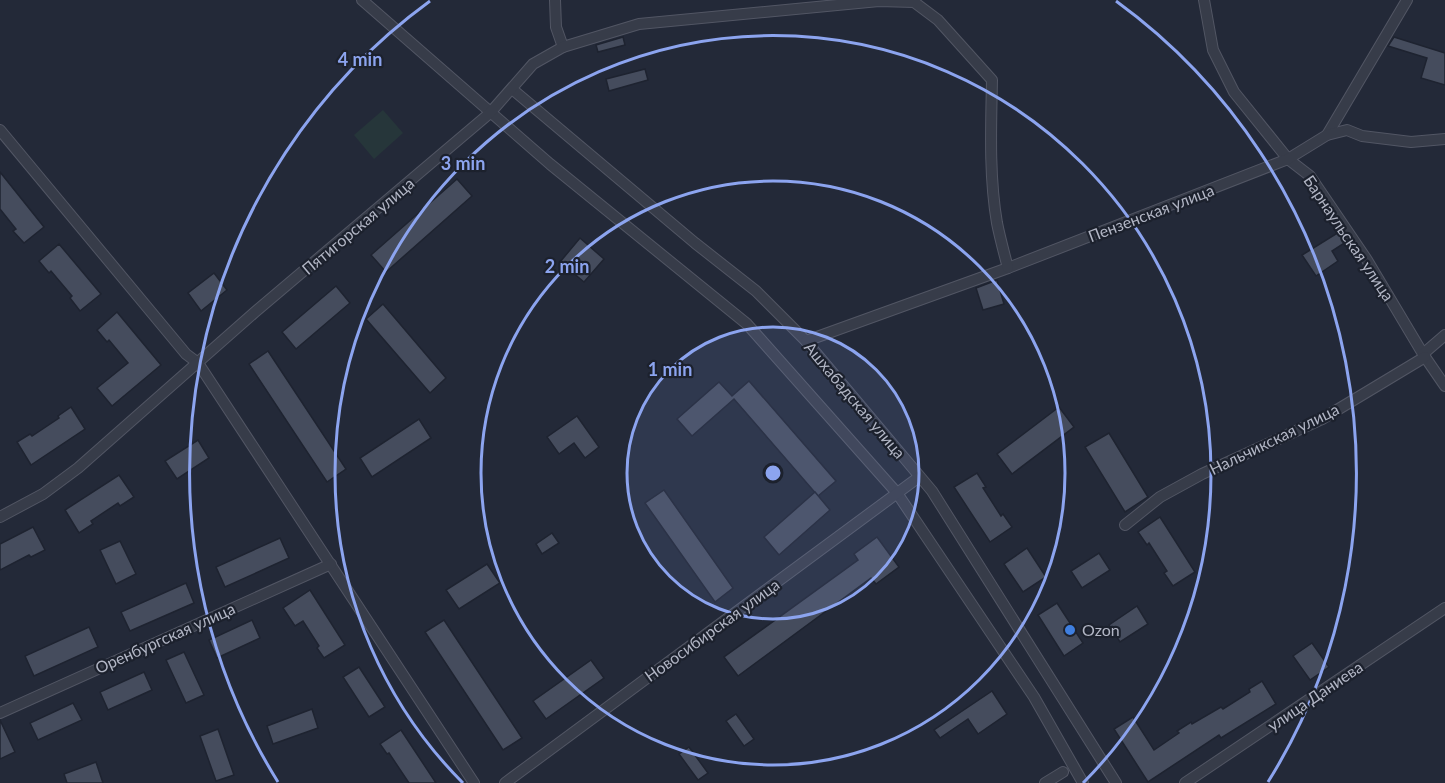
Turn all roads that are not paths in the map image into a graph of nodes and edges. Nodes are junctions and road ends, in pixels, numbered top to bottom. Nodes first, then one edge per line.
1 (362, 0) edge
2 (555, 0) edge
3 (1204, 0) edge
4 (1407, 0) edge
5 (563, 47) junction
6 (512, 88) junction
7 (490, 113) junction
8 (0, 130) edge
9 (1327, 135) junction
10 (1445, 139) edge
11 (1288, 159) junction
12 (1008, 268) junction
13 (1445, 336) edge
14 (806, 341) junction
15 (1424, 356) junction
16 (198, 363) junction
17 (1445, 386) edge
18 (919, 477) junction
19 (897, 494) junction
20 (0, 517) edge
21 (1125, 525) dead end
22 (331, 564) junction
23 (1445, 608) edge
24 (0, 713) edge
25 (1063, 772) dead end
26 (474, 783) edge
27 (505, 783) edge
28 (1045, 783) edge
29 (1083, 783) edge
30 (1116, 783) edge
31 (1185, 783) edge

1 - 7 street
2 - 5 street
3 - 11 street, Барнаульская улица
4 - 9 street
5 - 6 street, Пятигорская улица
5 - 12 street, Пятигорская улица
6 - 7 street, Пятигорская улица
6 - 14 street, Ашхабадская улица
7 - 16 street, Пятигорская улица
7 - 19 street
8 - 16 street
9 - 10 street, Пензенская улица
9 - 11 street, Пензенская улица
11 - 12 street, Пензенская улица
11 - 15 street, Барнаульская улица
12 - 14 street, Пензенская улица
13 - 15 street, Нальчикская улица
14 - 18 street, Ашхабадская улица
15 - 17 street, Барнаульская улица
15 - 21 street, Нальчикская улица
16 - 20 street, Пятигорская улица
16 - 22 street
18 - 19 street, Новосибирская улица
18 - 30 street, Ашхабадская улица
19 - 27 street, Новосибирская улица
19 - 29 street
22 - 24 street, Оренбургская улица
22 - 26 street
23 - 31 street, улица Даниева
25 - 28 street

